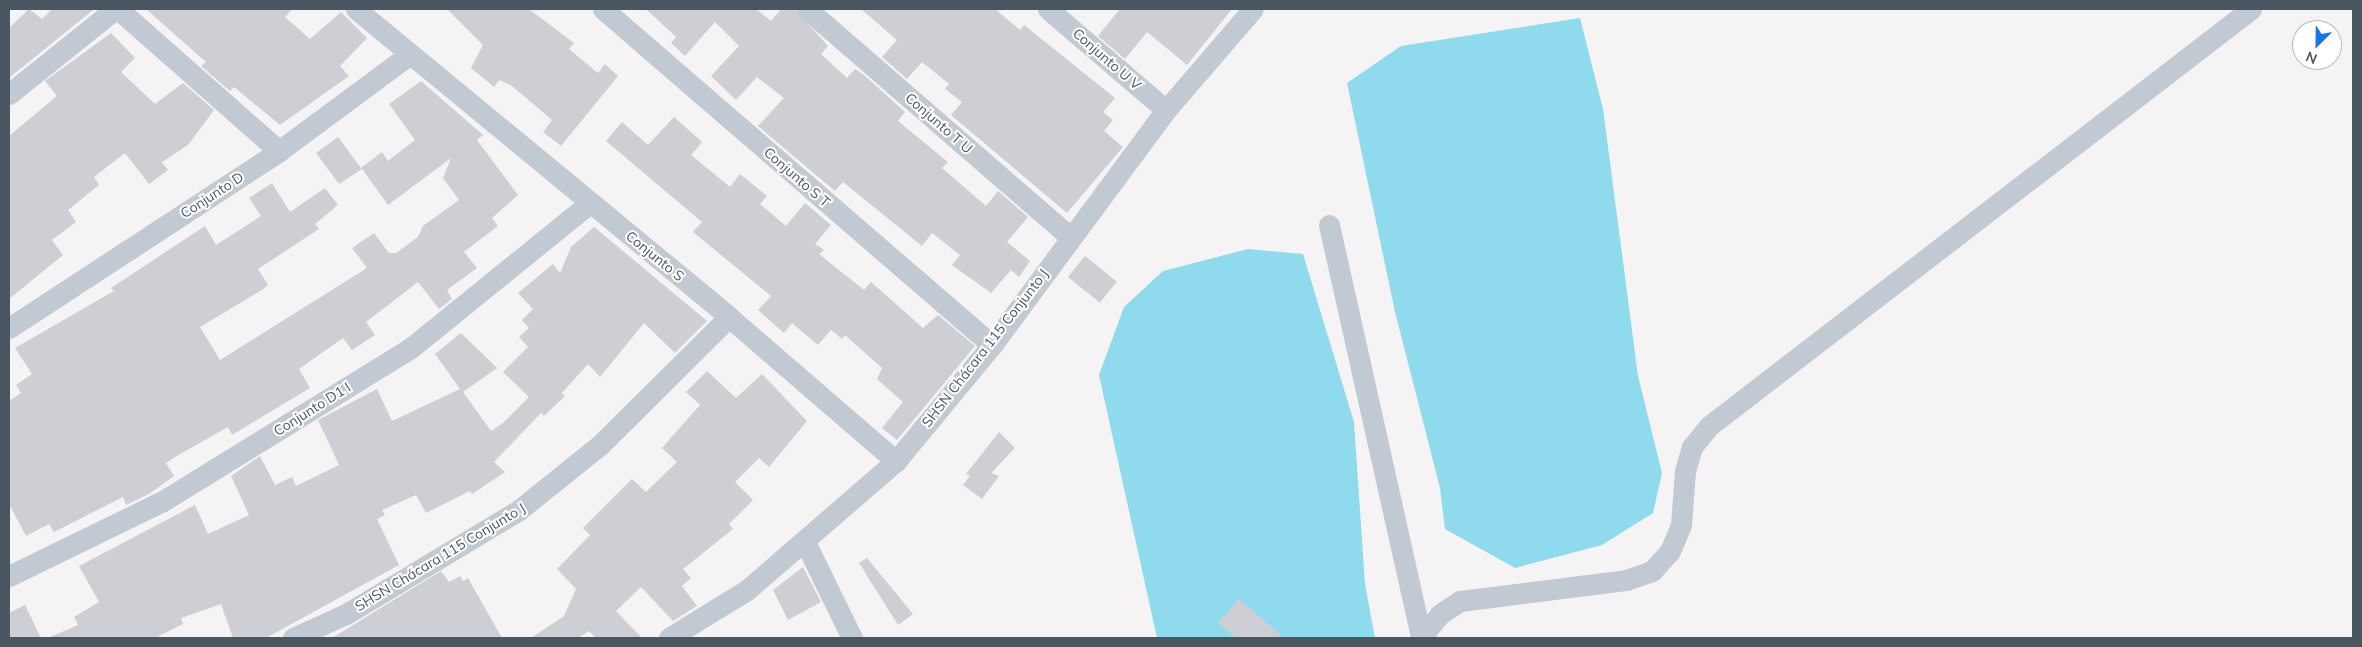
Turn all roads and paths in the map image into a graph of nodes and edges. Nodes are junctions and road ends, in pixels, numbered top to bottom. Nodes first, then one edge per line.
1 (117, 9) edge
2 (356, 9) edge
3 (603, 9) edge
4 (808, 9) edge
5 (1048, 9) edge
6 (1253, 9) edge
7 (2251, 9) edge
8 (410, 54) junction
9 (9, 94) edge
10 (1166, 110) junction
11 (279, 151) junction
12 (590, 203) junction
13 (1329, 225) dead end
14 (1070, 237) junction
15 (729, 317) junction
16 (9, 328) edge
17 (992, 344) junction
18 (896, 462) junction
19 (805, 542) junction
20 (9, 576) edge
21 (676, 636) edge
22 (1421, 637) edge
23 (293, 638) edge
24 (852, 638) edge

1 - 9 street
1 - 11 street
2 - 8 street, Conjunto S
3 - 17 street, Conjunto S T
4 - 14 street, Conjunto T U
5 - 10 street, Conjunto U V
6 - 10 street, SHSN Chácara 115 Conjunto J
7 - 22 street
8 - 11 street, Conjunto D
8 - 12 street, Conjunto S
10 - 14 street, SHSN Chácara 115 Conjunto J
11 - 16 street, Conjunto D
12 - 15 street, Conjunto S
12 - 20 street, Conjunto D1 I
13 - 22 street
14 - 17 street, SHSN Chácara 115 Conjunto J
15 - 18 street, Conjunto S
15 - 23 street, SHSN Chácara 115 Conjunto J
17 - 18 street, SHSN Chácara 115 Conjunto J
18 - 19 street, SHSN Chácara 115 Conjunto J
19 - 21 street, SHSN Chácara 115 Conjunto J
19 - 24 street

